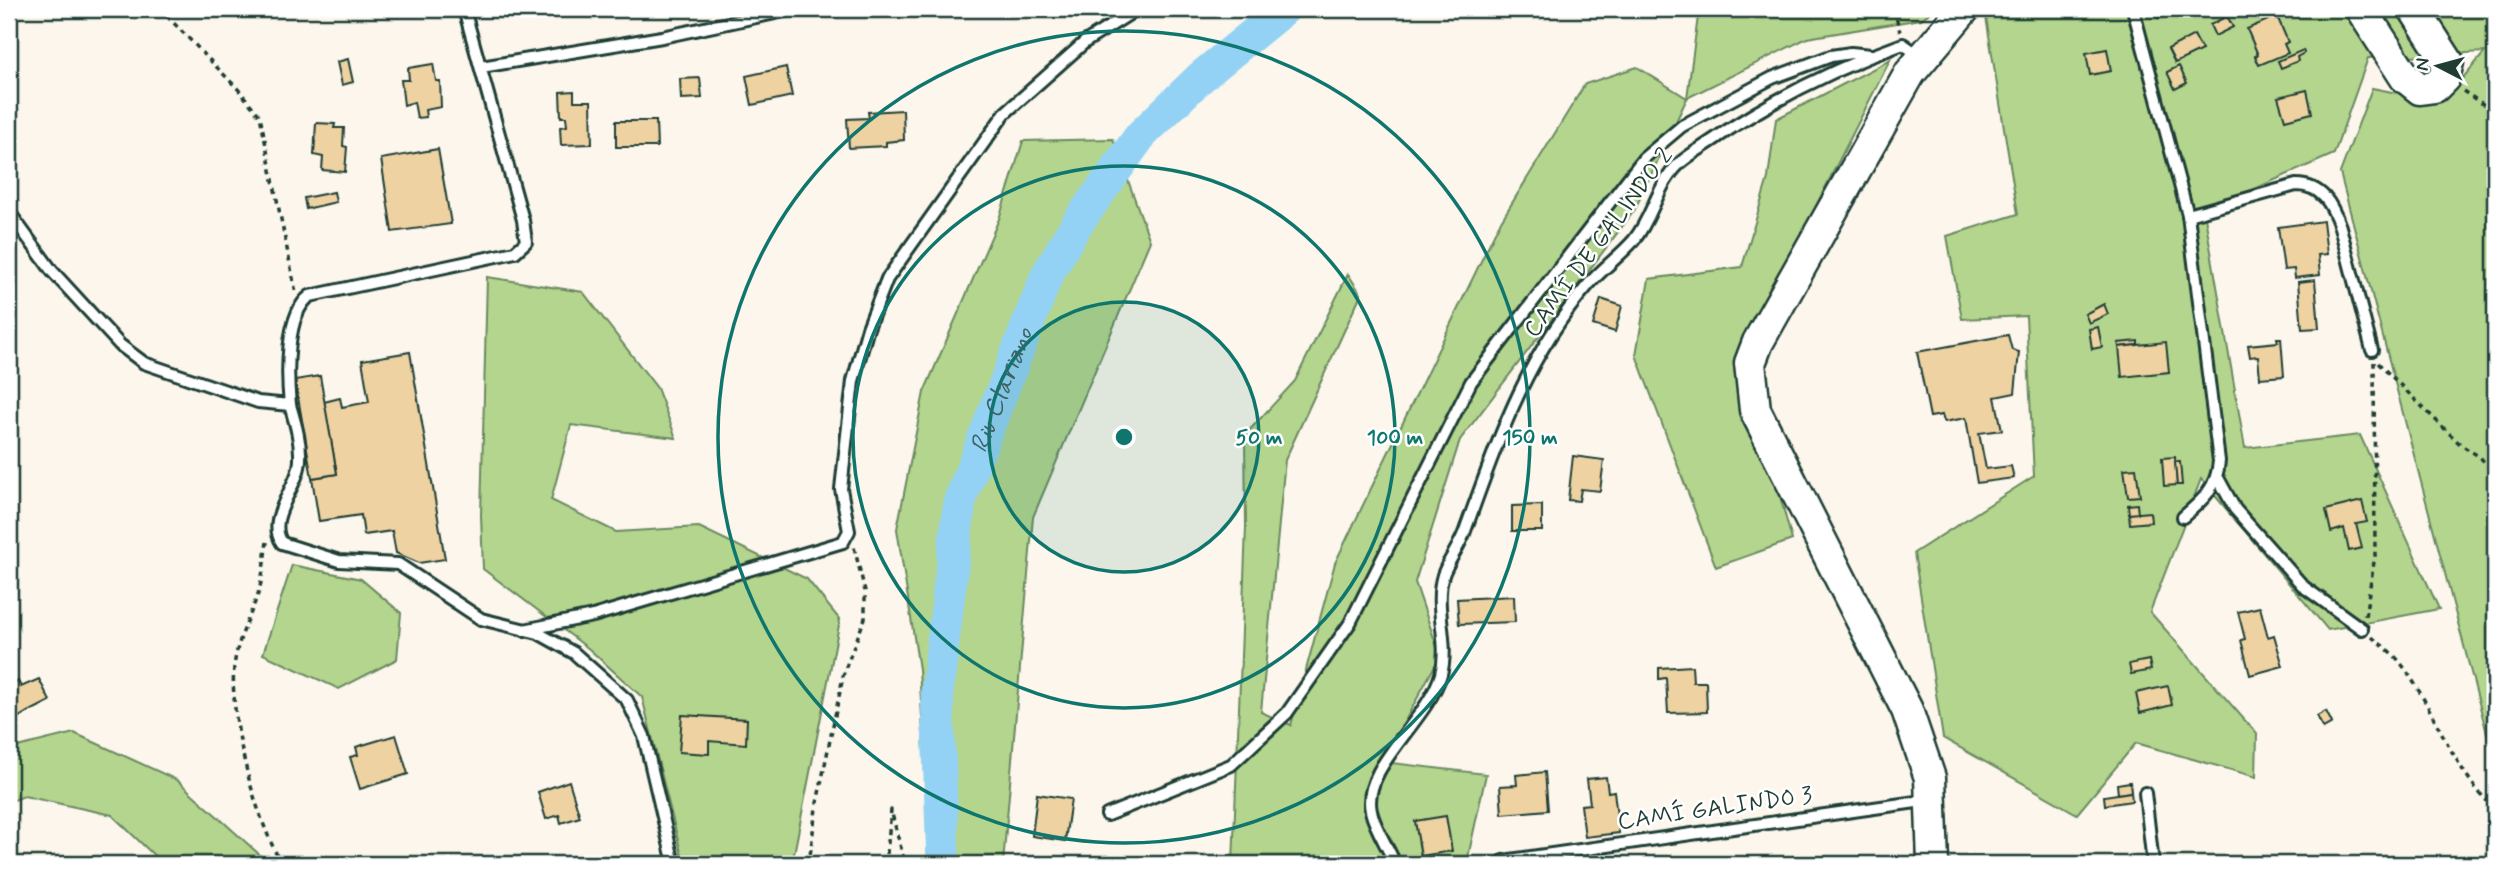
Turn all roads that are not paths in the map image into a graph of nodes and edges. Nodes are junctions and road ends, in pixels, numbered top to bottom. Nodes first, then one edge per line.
1 (464, 9) edge
2 (794, 9) edge
3 (1137, 9) edge
4 (1964, 9) edge
5 (2133, 9) edge
6 (2361, 9) edge
7 (2414, 9) edge
8 (1912, 51) junction
9 (1871, 55) junction
10 (481, 67) junction
11 (9, 212) edge
12 (2188, 215) junction
13 (2373, 354) road end
14 (290, 405) junction
15 (2218, 478) junction
16 (2183, 517) dead end
17 (2362, 629) road end
18 (524, 630) junction
19 (2145, 793) dead end
20 (1933, 799) junction
21 (1107, 815) dead end
22 (1503, 861) dead end
23 (674, 864) edge
24 (1395, 864) edge
25 (1933, 864) edge
26 (2153, 864) edge

1 - 10 lane
2 - 10 lane
3 - 18 lane
4 - 8 street
5 - 12 lane
6 - 7 street
8 - 9 lane, CAMÍ DE GALINDO 2
8 - 20 street
9 - 21 lane
9 - 24 lane, CAMÍ DE GALINDO 2
10 - 14 lane
11 - 14 lane
12 - 13 lane
12 - 15 lane
14 - 18 lane
15 - 16 lane
15 - 17 lane
18 - 23 lane
19 - 26 lane
20 - 22 lane, CAMÍ GALINDO 3
20 - 25 street

